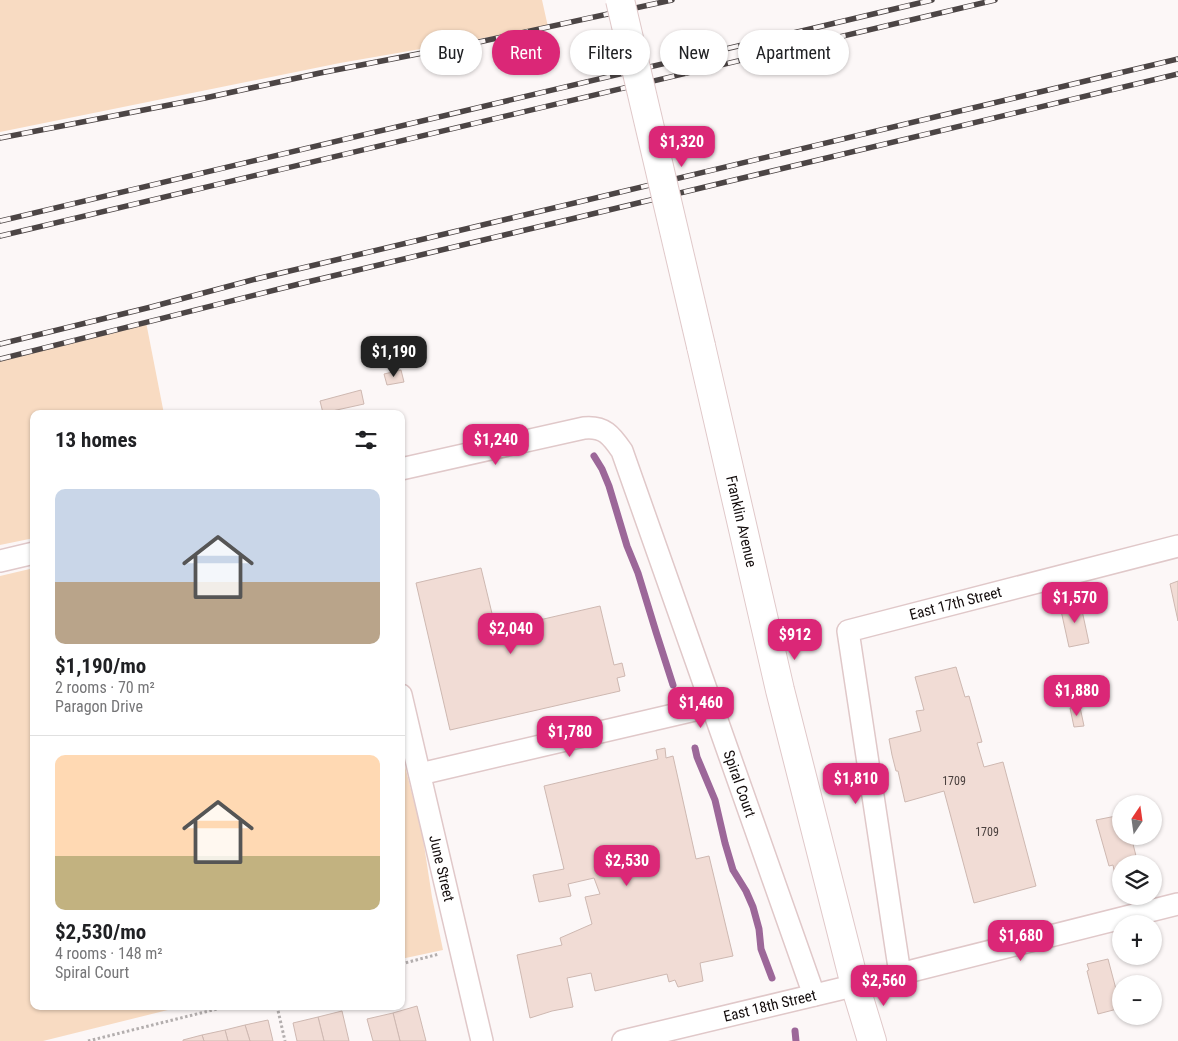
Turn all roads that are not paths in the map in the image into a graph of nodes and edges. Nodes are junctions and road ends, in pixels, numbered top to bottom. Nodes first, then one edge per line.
1 (620, 0) edge
2 (405, 468) edge
3 (1178, 546) edge
4 (30, 554) edge
5 (0, 561) edge
6 (712, 706) junction
7 (405, 712) edge
8 (420, 774) junction
9 (1178, 904) edge
10 (900, 974) junction
11 (855, 985) junction
12 (814, 995) junction
13 (482, 1041) edge
14 (623, 1041) edge
15 (872, 1041) edge

1 - 11 street, Franklin Avenue, bridge
2 - 6 street, Spiral Court
3 - 10 street, East 17th Street
4 - 5 street
6 - 8 street
6 - 12 street, Spiral Court
7 - 8 street, June Street
8 - 13 street, June Street
9 - 10 street, East 18th Street
10 - 11 street, East 18th Street
11 - 12 street, East 18th Street
11 - 15 street, Franklin Avenue
12 - 14 street, East 18th Street

